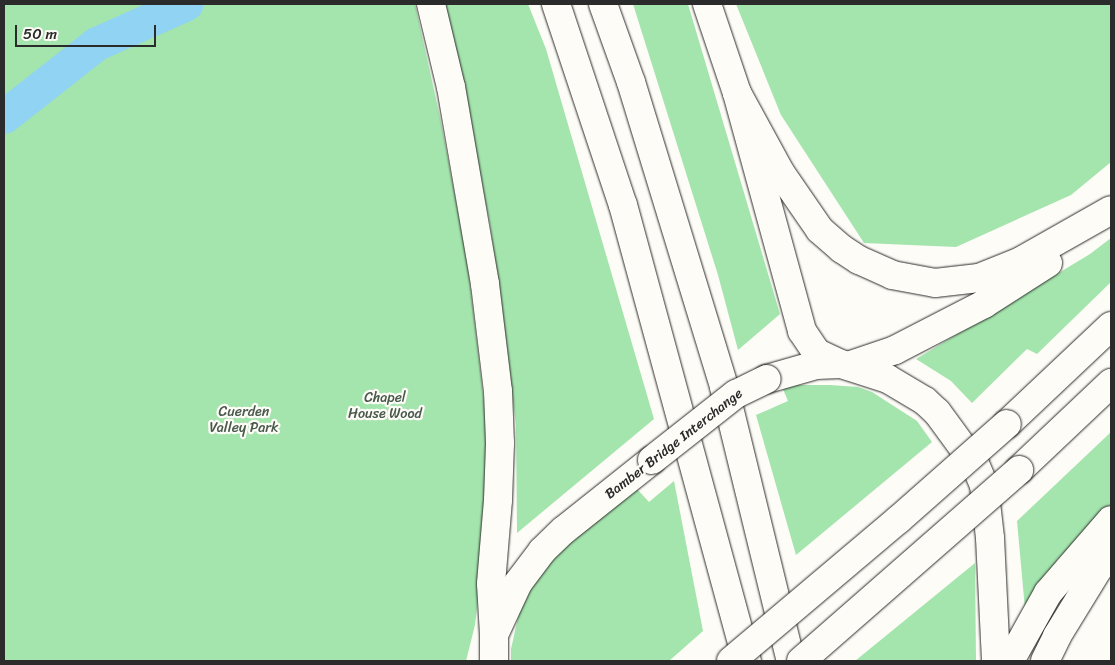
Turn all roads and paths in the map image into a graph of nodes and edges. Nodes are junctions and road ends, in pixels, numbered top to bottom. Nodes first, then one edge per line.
1 (431, 4) edge
2 (556, 4) edge
3 (603, 4) edge
4 (707, 4) edge
5 (737, 93) junction
6 (1111, 210) edge
7 (1111, 216) edge
8 (1111, 326) edge
9 (844, 365) junction
10 (1111, 383) edge
11 (1111, 520) edge
12 (1111, 552) edge
13 (494, 654) edge
14 (731, 661) edge
15 (747, 661) edge
16 (791, 661) edge
17 (801, 661) edge
18 (996, 661) edge
19 (1010, 661) edge
20 (1045, 661) edge

1 - 13 highway
2 - 15 highway
3 - 16 highway
4 - 5 highway
5 - 6 highway
5 - 9 highway
7 - 9 highway
8 - 14 highway, bridge
9 - 13 highway, Bamber Bridge Interchange, bridge
9 - 18 highway, Bamber Bridge Interchange
10 - 17 highway, bridge
11 - 19 highway
12 - 20 highway

